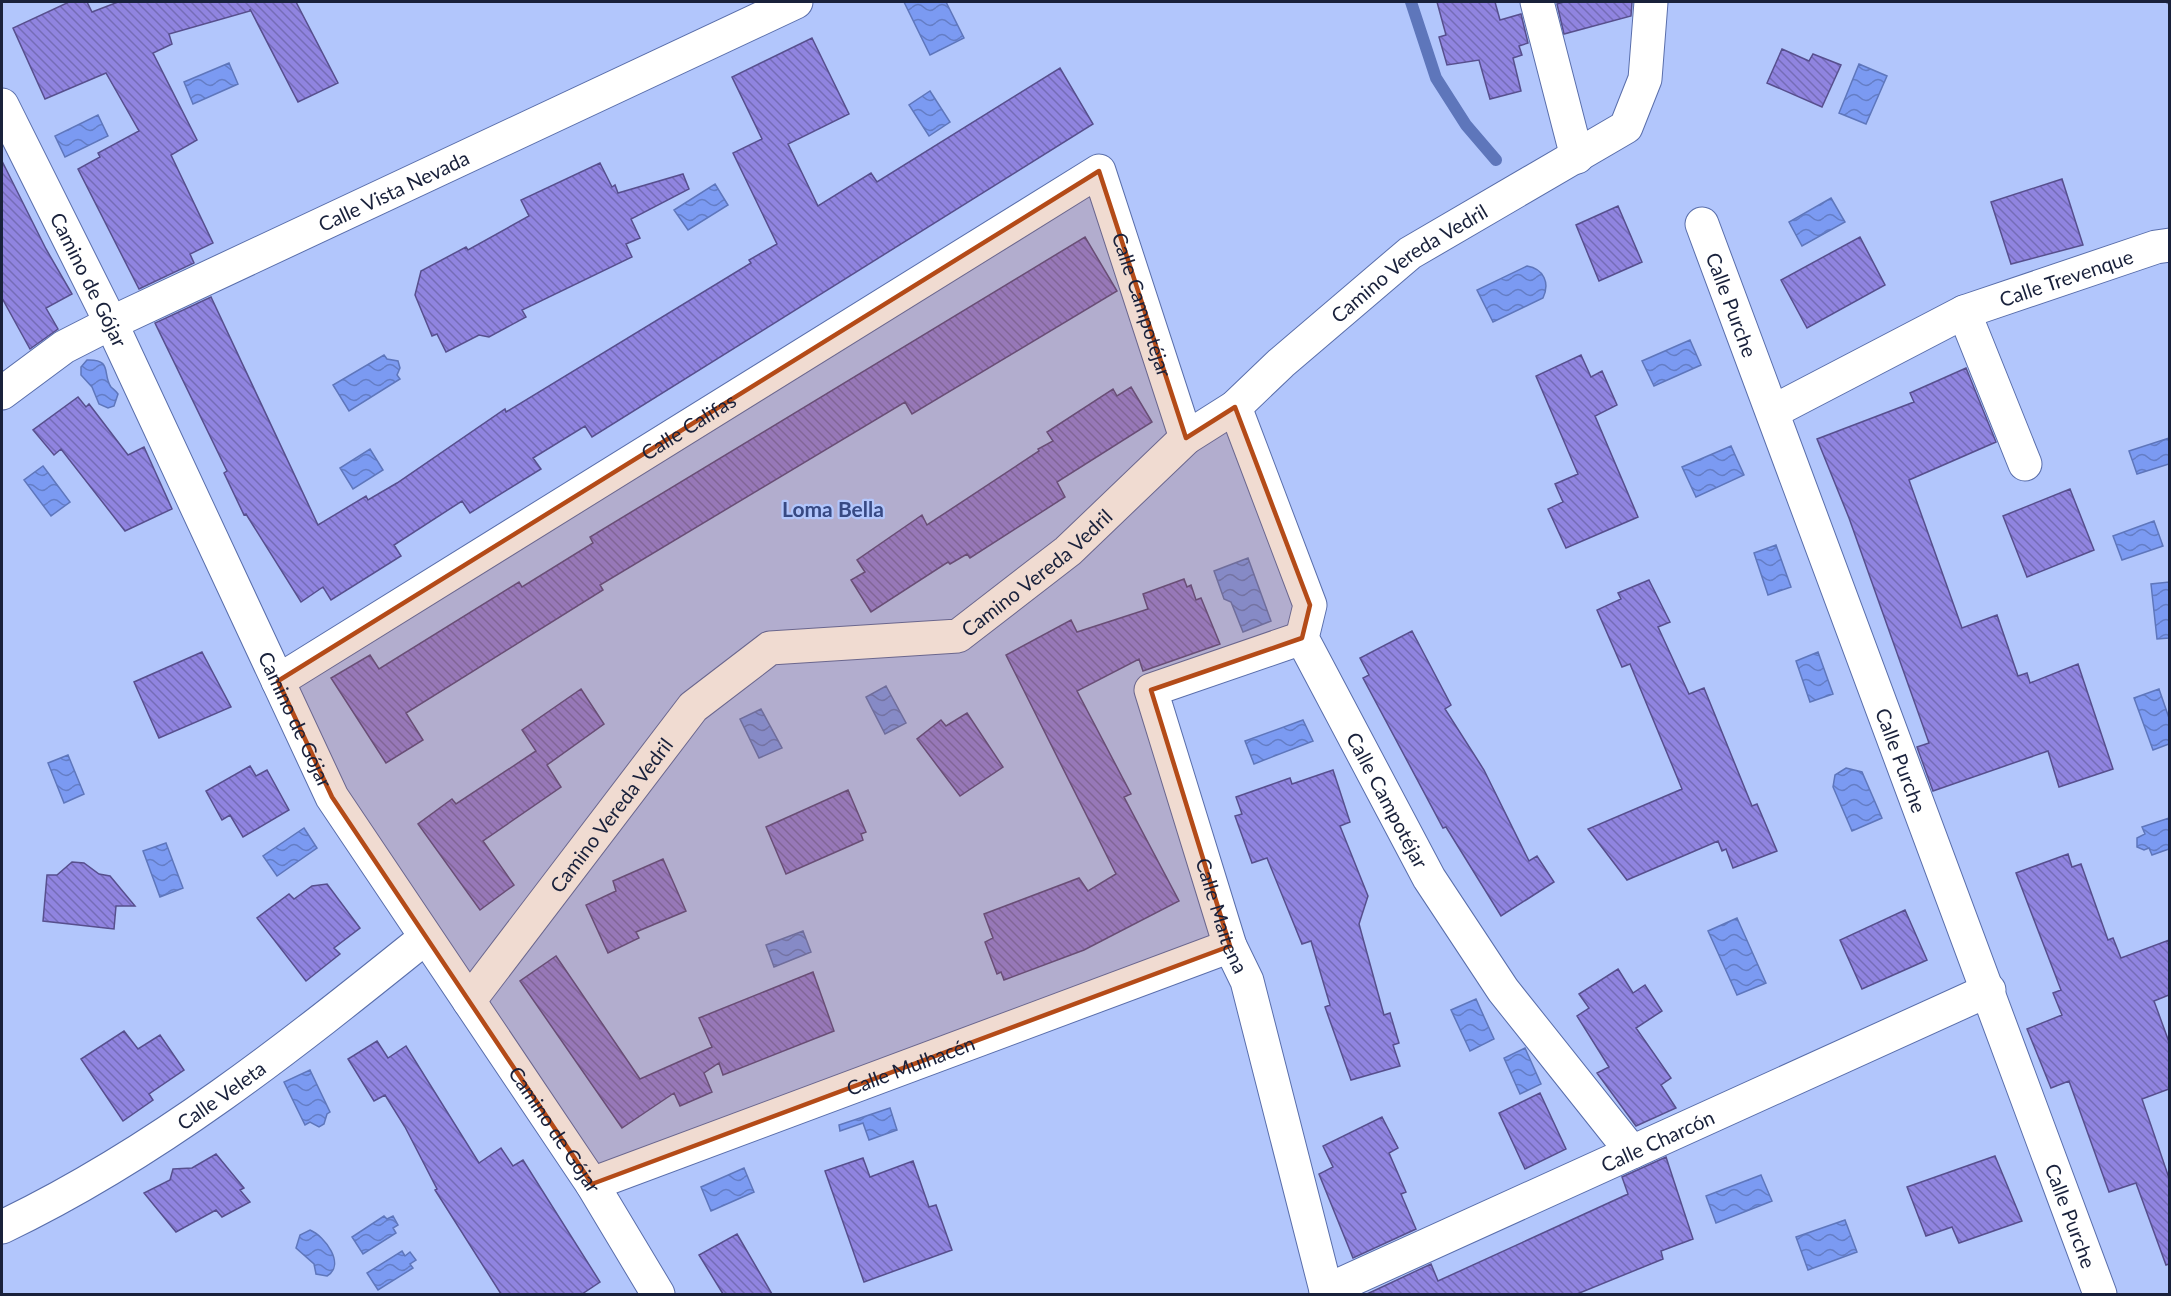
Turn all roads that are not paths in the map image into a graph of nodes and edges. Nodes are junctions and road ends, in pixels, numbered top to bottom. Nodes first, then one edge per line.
1 (796, 2) edge
2 (1537, 2) edge
3 (1651, 2) edge
4 (2, 105) edge
5 (1577, 157) junction
6 (1100, 171) joint
7 (1702, 224) dead end
8 (2169, 245) edge
9 (1964, 312) junction
10 (111, 323) junction
11 (2, 393) edge
12 (1235, 407) junction
13 (1774, 411) junction
14 (1186, 438) junction
15 (2025, 464) dead end
16 (1302, 638) junction
17 (278, 681) junction
18 (425, 938) junction
19 (1230, 946) junction
20 (1989, 990) junction
21 (469, 1001) junction
22 (1632, 1152) junction
23 (592, 1184) junction
24 (2, 1227) edge
25 (1327, 1293) edge
26 (658, 1294) edge
27 (2100, 1294) edge

1 - 10 street, Calle Vista Nevada
2 - 5 street
3 - 5 street, Camino Vereda Vedril
4 - 10 street, Camino de Gójar
5 - 12 street, Camino Vereda Vedril
6 - 14 street, Calle Campotéjar
6 - 17 street, Calle Califas
7 - 13 street, Calle Purche
8 - 9 street, Calle Trevenque
9 - 13 street, Calle Trevenque
9 - 15 street
10 - 11 street, Calle Vista Nevada
10 - 17 street, Camino de Gójar
12 - 14 street, Camino Vereda Vedril
12 - 16 street
13 - 20 street, Calle Purche
14 - 21 street, Camino Vereda Vedril
16 - 19 street, Calle Maitena
16 - 22 street, Calle Campotéjar
17 - 18 street, Camino de Gójar
18 - 21 street, Camino de Gójar
18 - 24 street, Calle Veleta
19 - 23 street, Calle Mulhacén
19 - 25 street, Calle Maitena
20 - 22 street, Calle Charcón
20 - 27 street, Calle Purche
21 - 23 street, Camino de Gójar
22 - 25 street, Calle Charcón
23 - 26 street, Camino de Gójar

